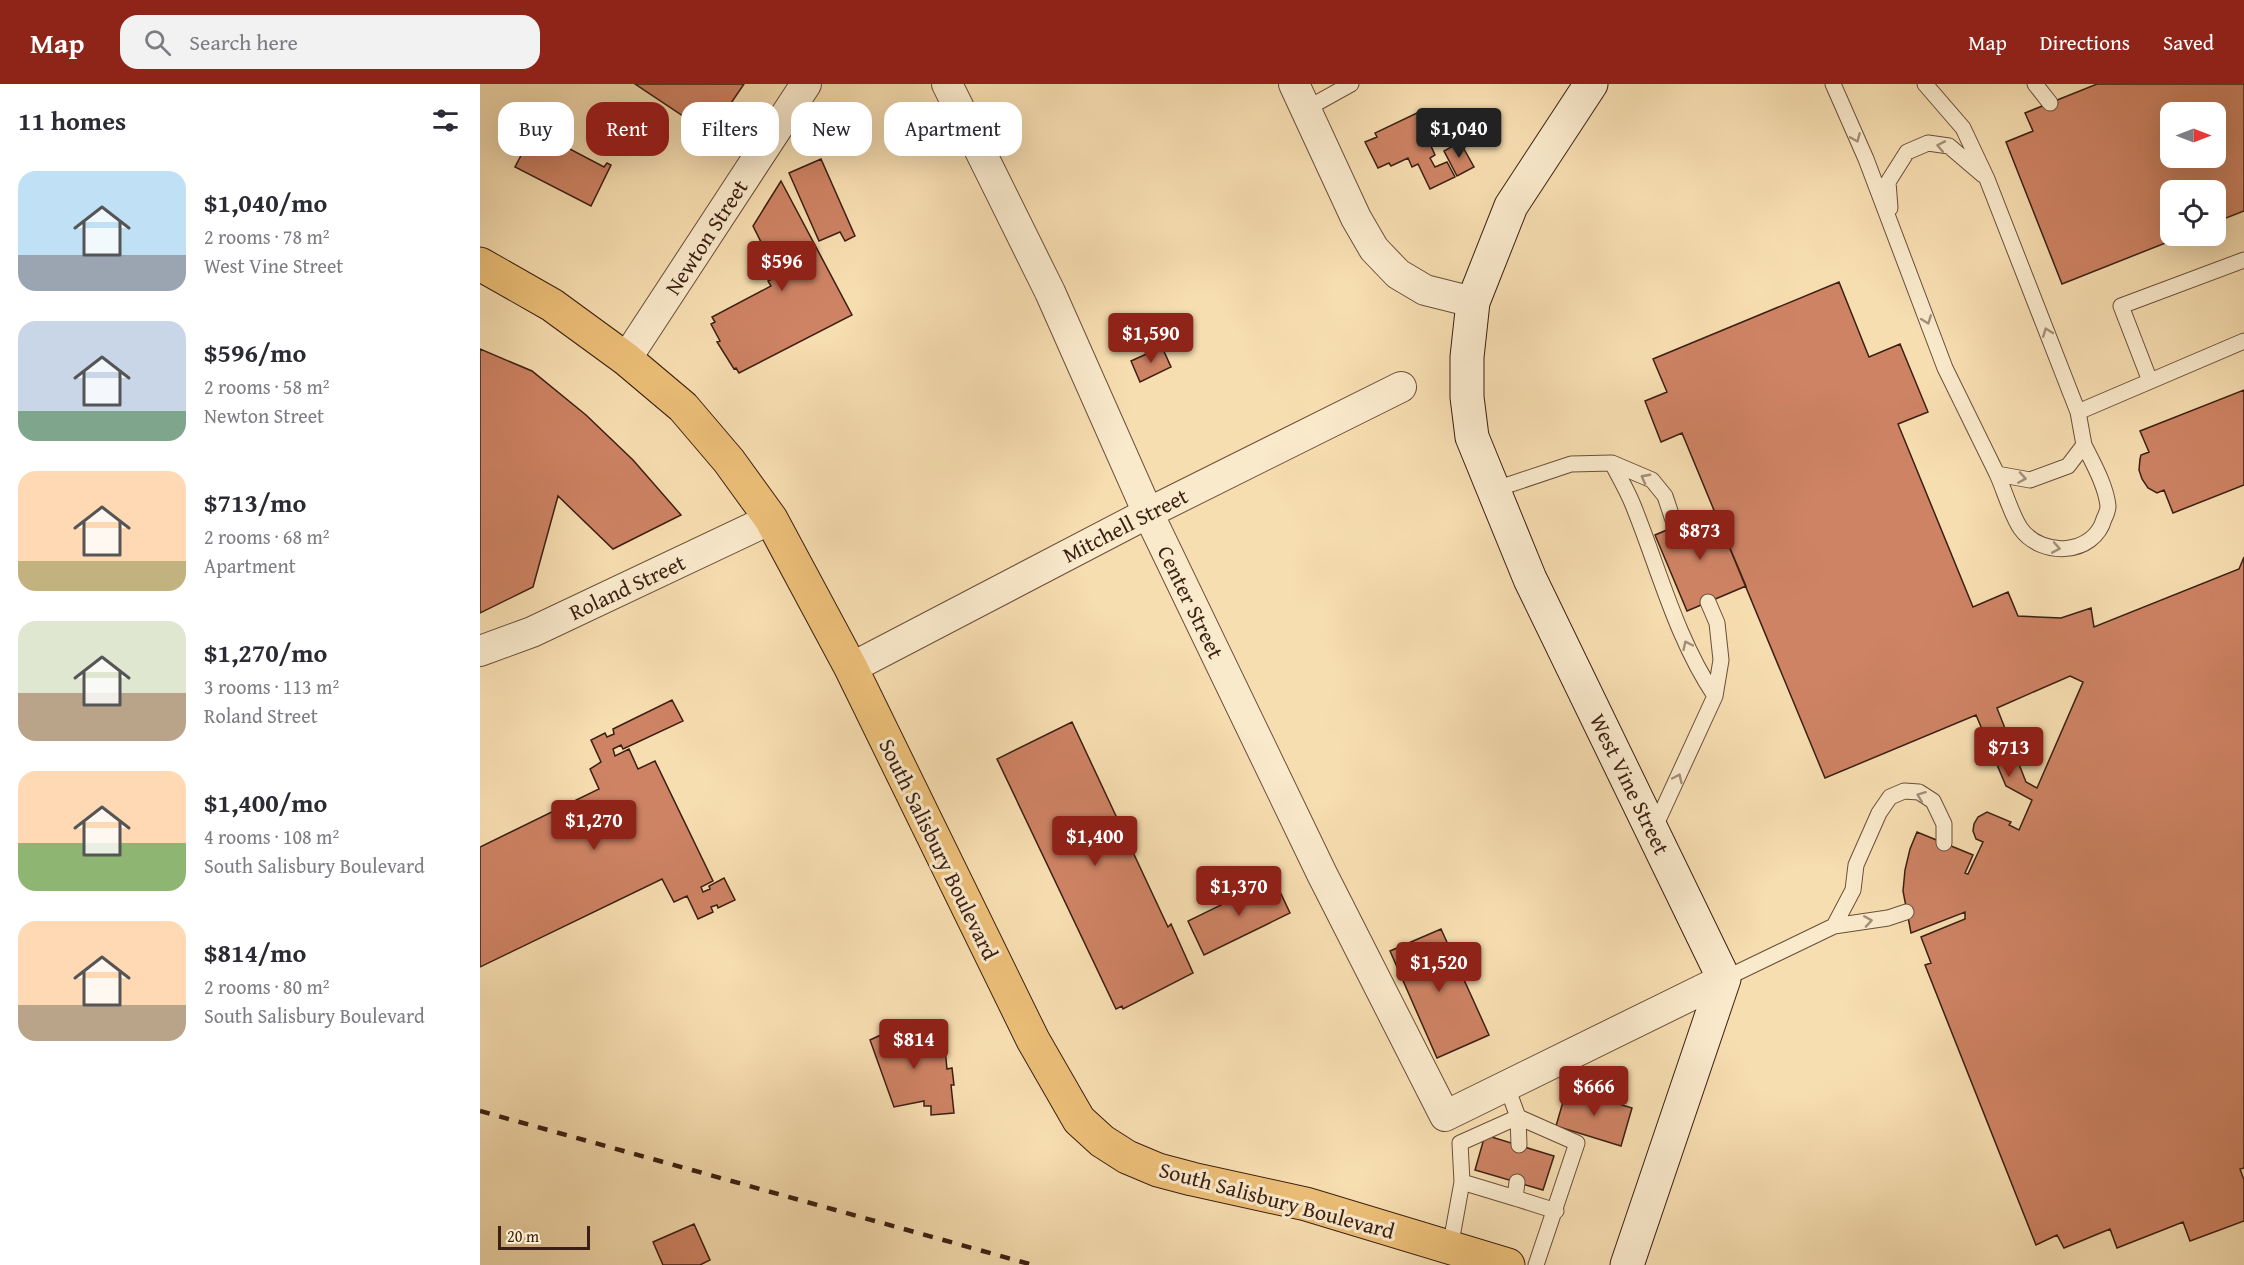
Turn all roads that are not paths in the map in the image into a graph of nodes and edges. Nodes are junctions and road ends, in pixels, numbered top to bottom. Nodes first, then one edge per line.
1 (806, 84) edge
2 (947, 84) edge
3 (1351, 84) edge
4 (1591, 84) edge
5 (1833, 84) edge
6 (1925, 84) edge
7 (2035, 84) edge
8 (1300, 96) edge
9 (2050, 103) dead end
10 (1987, 179) junction
11 (1891, 226) junction
12 (2244, 260) edge
13 (480, 264) edge
14 (1473, 302) junction
15 (2244, 341) edge
16 (626, 359) junction
17 (2150, 381) junction
18 (1401, 387) dead end
19 (2078, 411) junction
20 (2084, 445) junction
21 (1612, 463) junction
22 (1997, 474) junction
23 (1493, 490) junction
24 (1148, 513) junction
25 (771, 519) junction
26 (1675, 526) dead end
27 (1708, 602) dead end
28 (480, 651) edge
29 (851, 668) junction
30 (1715, 696) junction
31 (1653, 831) junction
32 (1944, 843) dead end
33 (1906, 912) dead end
34 (1834, 926) junction
35 (1724, 979) junction
36 (1507, 1087) junction
37 (1518, 1117) junction
38 (1453, 1129) junction
39 (1520, 1145) dead end
40 (1462, 1182) junction
41 (1517, 1182) dead end
42 (1515, 1198) junction
43 (1556, 1211) junction
44 (1450, 1248) junction
45 (1508, 1265) edge
46 (1536, 1265) edge
47 (1627, 1265) edge

1 - 16 street, Newton Street
2 - 24 street, Center Street
3 - 8 lane
4 - 14 street, West Vine Street
5 -> 11 lane
6 - 10 lane
7 - 9 lane
8 - 14 street
10 -> 11 lane
19 -> 10 lane
11 -> 22 lane
12 - 17 lane
13 - 16 main road, South Salisbury Boulevard
14 - 23 street, West Vine Street
15 - 17 lane
16 - 25 main road, South Salisbury Boulevard
17 - 19 lane
18 - 24 street, Mitchell Street
19 - 20 lane
22 -> 20 lane
22 -> 20 lane
21 - 23 lane
26 -> 21 lane
30 -> 21 lane
23 - 31 street, West Vine Street
24 - 29 street, Mitchell Street
24 - 38 street, Center Street
25 - 28 street, Roland Street
25 - 29 main road, South Salisbury Boulevard
27 - 30 lane
29 - 44 main road, South Salisbury Boulevard
31 -> 30 lane
31 - 35 street, West Vine Street
32 -> 34 lane
34 -> 33 lane
34 - 35 lane
35 - 36 street
35 - 47 street
36 - 37 lane
36 - 38 street
37 - 38 lane
37 - 39 lane
37 - 43 lane
38 - 40 lane
40 - 42 lane
40 - 44 lane
41 - 42 lane
42 - 43 lane
43 - 46 lane
44 - 45 main road, South Salisbury Boulevard

